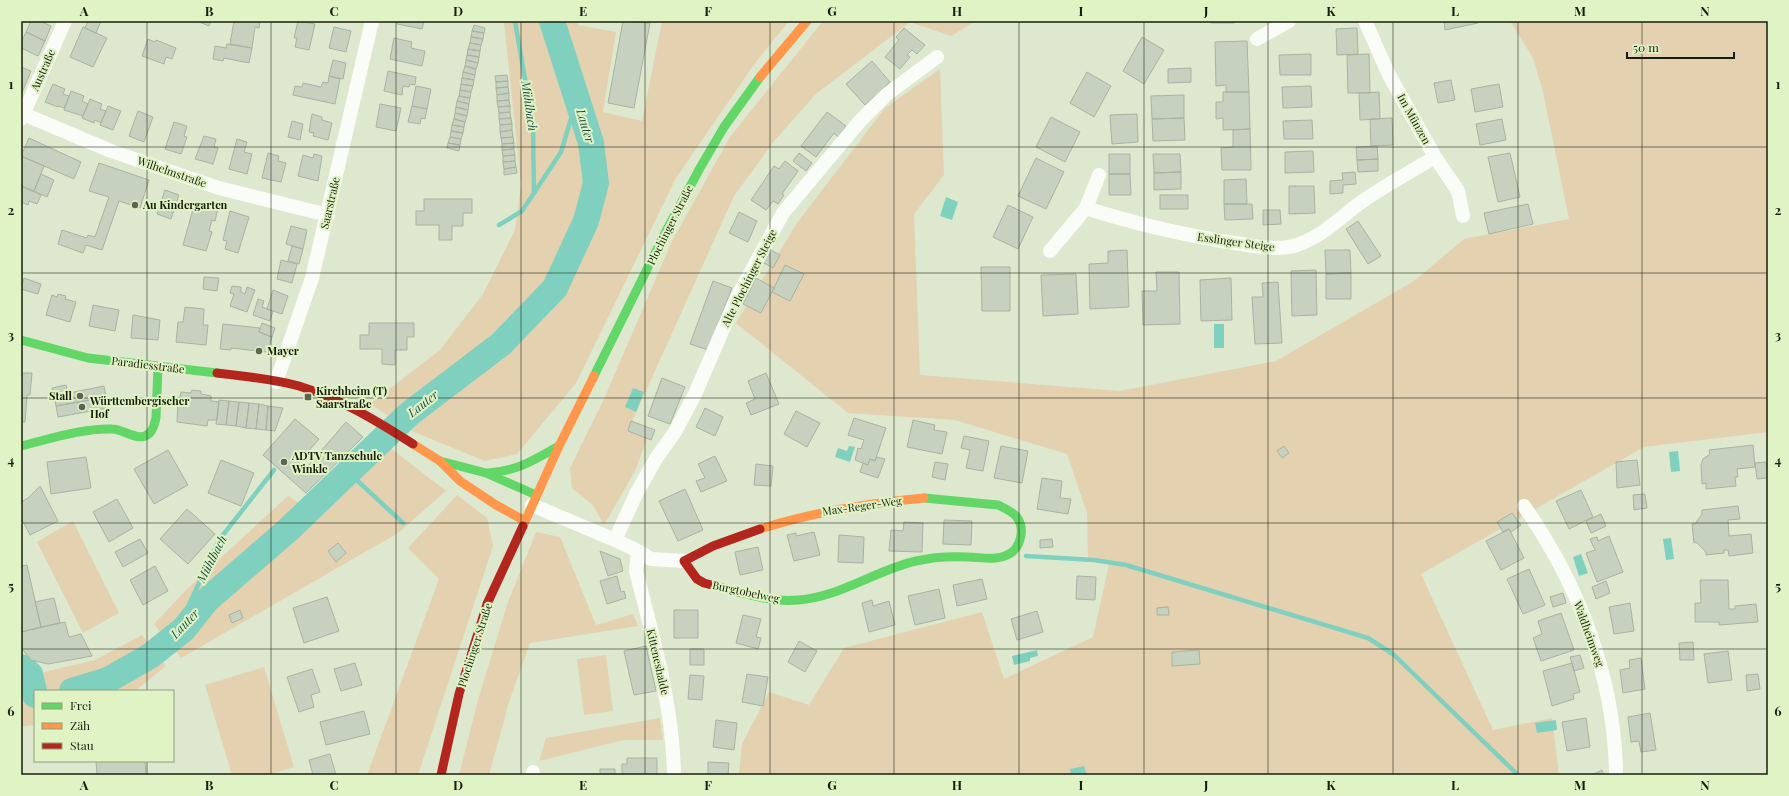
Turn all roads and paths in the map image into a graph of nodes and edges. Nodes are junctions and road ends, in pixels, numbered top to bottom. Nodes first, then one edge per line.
1 (65, 21) edge
2 (372, 21) edge
3 (807, 21) edge
4 (1289, 21) edge
5 (1365, 21) edge
6 (1257, 39) dead end
7 (937, 57) dead end
8 (22, 115) edge
9 (1435, 157) junction
10 (1099, 175) dead end
11 (1086, 208) junction
12 (328, 215) junction
13 (1463, 216) dead end
14 (1050, 251) dead end
15 (21, 340) edge
16 (158, 366) junction
17 (276, 382) junction
18 (21, 446) edge
19 (559, 446) junction
20 (440, 461) junction
21 (486, 473) junction
22 (534, 500) junction
23 (1524, 506) dead end
24 (525, 520) junction
25 (615, 540) junction
26 (1019, 544) joint
27 (638, 551) junction
28 (684, 561) junction
29 (444, 761) junction
30 (432, 775) edge
31 (441, 775) edge
32 (674, 775) edge
33 (1616, 775) edge

1 - 8 street, Austraße
2 - 12 street, Saarstraße
3 - 19 main road, Plochinger Straße
4 - 6 street
5 - 9 street, Im Münzen
7 - 25 street, Alte Plochinger Steige
8 - 12 street, Wilhelmstraße
9 - 11 street, Esslinger Steige
9 - 13 street, Im Münzen
10 - 11 street
11 - 14 street
12 - 17 street, Saarstraße
15 - 16 main road, Paradiesstraße
16 - 17 main road, Paradiesstraße
16 - 18 main road
17 - 20 main road
19 - 21 main road
19 - 22 main road, Plochinger Straße
20 - 21 main road
20 - 24 main road
21 - 22 main road
22 - 24 main road, Plochinger Straße
22 - 25 street
23 - 33 street, Waldheimweg
24 - 29 main road, Plochinger Straße
25 - 27 street
26 - 28 main road, Burgtobelweg
26 - 28 main road, Max-Reger-Weg
27 - 28 street
27 - 32 street, Kitteneshalde
29 - 30 street
29 - 31 main road, Plochinger Straße

